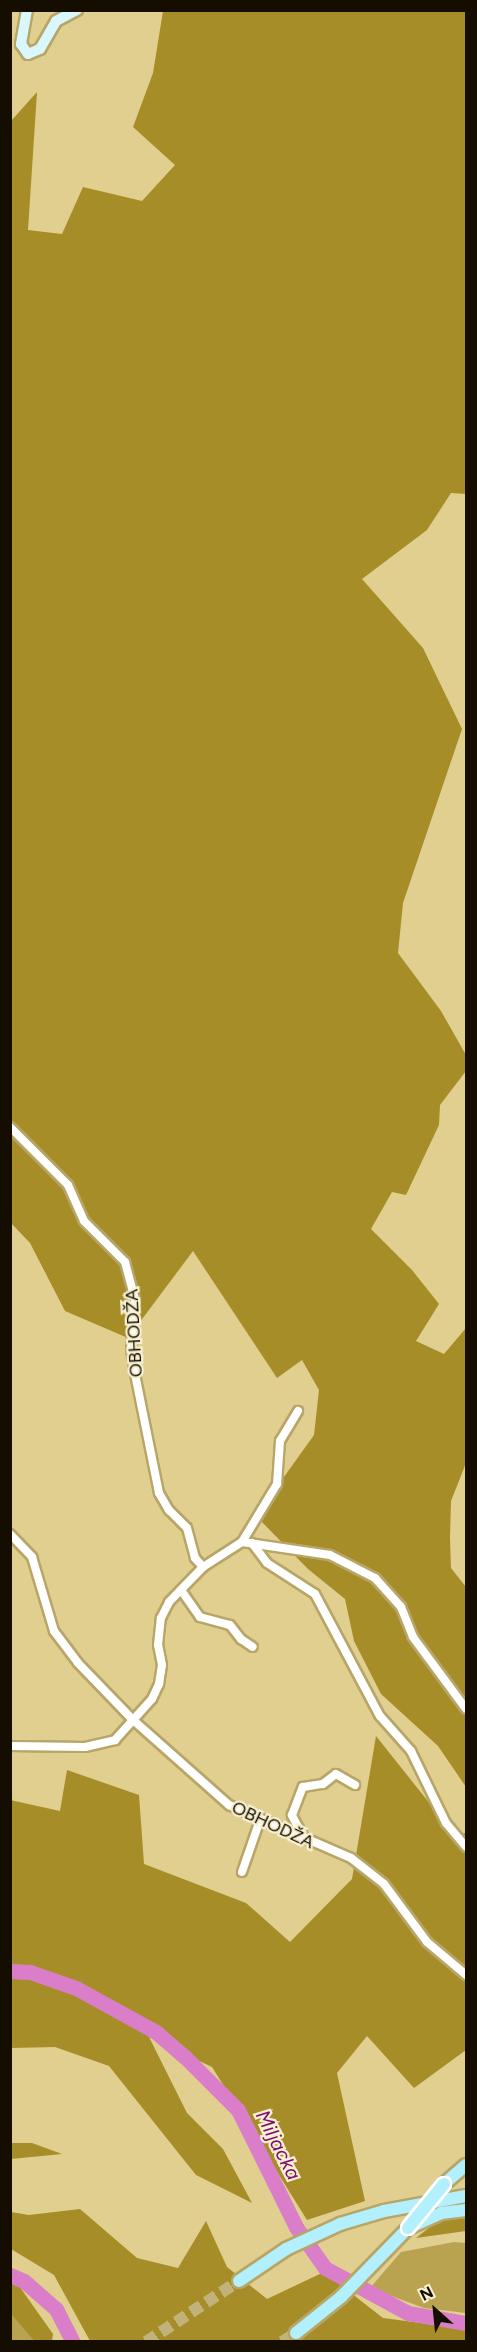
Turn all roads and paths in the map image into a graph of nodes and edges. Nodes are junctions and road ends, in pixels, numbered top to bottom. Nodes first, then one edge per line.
1 (27, 10) edge
2 (77, 10) edge
3 (10, 1127) edge
4 (298, 1411) dead end
5 (10, 1534) edge
6 (242, 1542) junction
7 (252, 1543) junction
8 (203, 1568) junction
9 (181, 1590) junction
10 (253, 1647) dead end
11 (466, 1709) edge
12 (132, 1719) junction
13 (10, 1746) edge
14 (355, 1785) dead end
15 (260, 1820) junction
16 (306, 1842) junction
17 (466, 1847) edge
18 (242, 1872) dead end
19 (466, 1975) edge
20 (466, 2165) edge
21 (466, 2196) edge
22 (466, 2210) edge
23 (408, 2228) junction
24 (238, 2281) tunnel mouth
25 (296, 2333) tunnel mouth

1 - 2 main road
3 - 8 street, OBHODŽA
4 - 6 street
5 - 12 street, OBHODŽA
6 - 7 street
6 - 8 street
7 - 11 street
7 - 17 street
8 - 9 street
9 - 10 street
9 - 12 street
12 - 13 street
12 - 15 street, OBHODŽA
14 - 16 street
15 - 16 street, OBHODŽA
15 - 18 street
16 - 19 street, OBHODŽA
20 - 23 main road, bridge
21 - 24 main road
22 - 23 main road
23 - 25 main road

